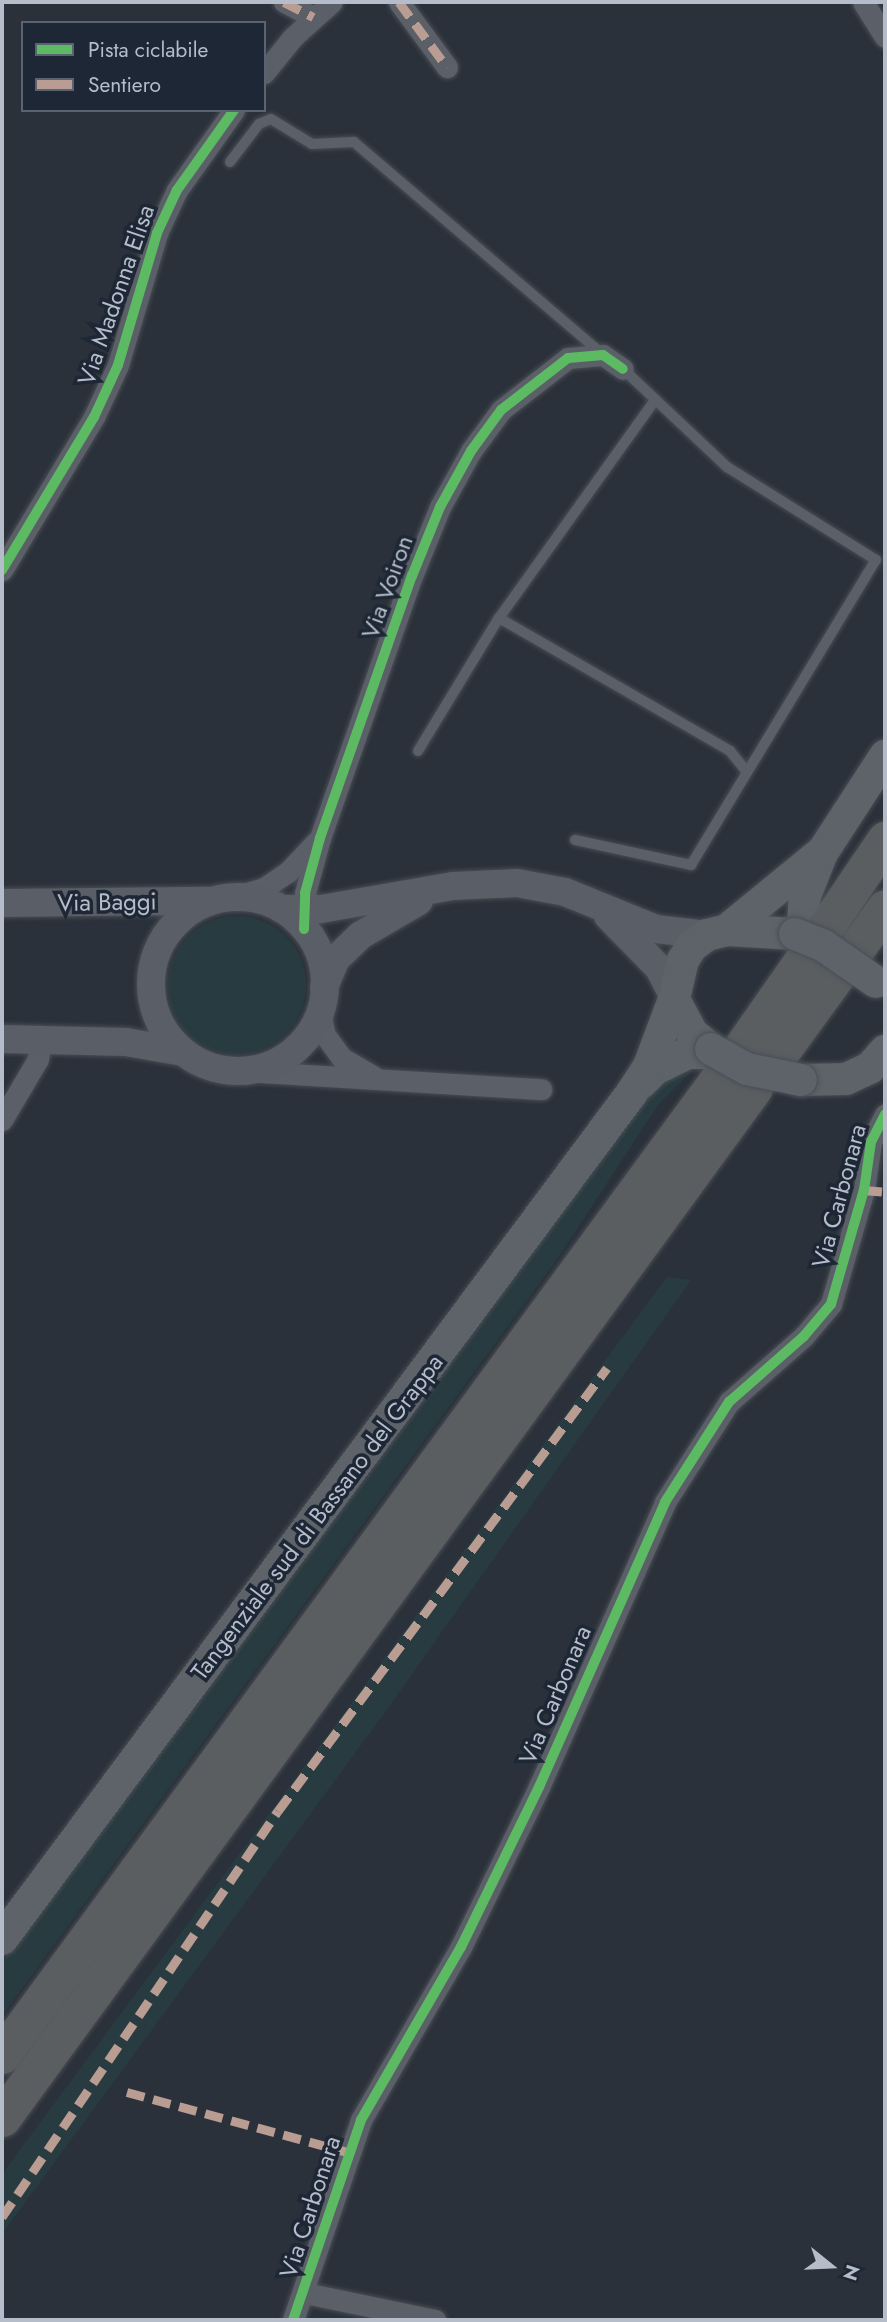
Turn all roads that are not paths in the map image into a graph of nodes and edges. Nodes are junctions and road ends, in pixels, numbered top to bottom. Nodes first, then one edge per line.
1 (284, 2) edge
2 (332, 2) edge
3 (399, 2) edge
4 (863, 2) edge
5 (313, 17) junction
6 (885, 37) edge
7 (447, 67) dead end
8 (266, 71) edge
9 (233, 112) edge
10 (230, 162) dead end
11 (603, 355) junction
12 (623, 369) joint
13 (655, 400) junction
14 (2, 570) edge
15 (499, 618) junction
16 (418, 751) dead end
17 (885, 756) edge
18 (747, 772) junction
19 (320, 838) junction
20 (575, 840) dead end
21 (885, 840) edge
22 (822, 852) junction
23 (310, 872) junction
24 (453, 886) junction
25 (223, 899) junction
26 (2, 903) edge
27 (345, 905) junction
28 (885, 908) edge
29 (602, 909) junction
30 (296, 916) junction
31 (717, 932) junction
32 (821, 944) junction
33 (881, 987) edge
34 (674, 997) junction
35 (322, 999) junction
36 (2, 1039) edge
37 (41, 1040) junction
38 (183, 1052) junction
39 (880, 1060) edge
40 (741, 1063) junction
41 (243, 1071) junction
42 (378, 1079) junction
43 (541, 1089) dead end
44 (631, 1094) junction
45 (885, 1114) edge
46 (2, 1120) edge
47 (2, 1940) edge
48 (2, 2055) edge
49 (2, 2118) edge
50 (305, 2293) junction
51 (293, 2320) edge
52 (435, 2320) edge

1 - 5 street
2 - 5 street
3 - 7 street
4 - 6 street
5 - 8 street
9 - 14 street, Via Madonna Elisa
10 - 11 lane
11 - 12 street
11 - 19 street, Via Voiron
12 - 13 lane
13 - 15 lane
13 - 18 lane
15 - 16 lane
15 - 18 lane
17 - 22 main road, Tangenziale sud di Bassano del Grappa
18 - 20 lane
19 - 23 street, Via Voiron
19 - 25 street, Via Voiron
21 - 32 highway
22 - 31 main road, Tangenziale sud di Bassano del Grappa
22 - 32 main road, Tangenziale sud di Bassano del Grappa
23 - 27 street
23 - 30 street, Via Voiron
24 - 27 main road, Via Baggi
24 - 29 main road, Via Baggi
24 - 35 main road, Via Baggi
25 - 26 main road, Via Baggi
25 - 30 main road, Via Baggi
25 - 38 main road, Via Baggi
27 - 30 main road, Via Baggi
28 - 32 highway
29 - 31 main road, Via Baggi
29 - 34 main road, Via Baggi
30 - 35 main road, Via Baggi
31 - 32 main road
31 - 34 main road, Tangenziale sud di Bassano del Grappa
32 - 33 main road, bridge
32 - 40 highway
34 - 40 main road
34 - 44 main road, Tangenziale sud di Bassano del Grappa
35 - 41 main road, Via Baggi
35 - 42 street, Via Baggi
36 - 37 main road, Via Baggi
37 - 38 main road, Via Baggi
37 - 46 street
38 - 41 main road, Via Baggi
39 - 40 main road, Tangenziale sud di Bassano del Grappa
40 - 44 main road, Tangenziale sud di Bassano del Grappa
40 - 48 highway
40 - 49 highway
41 - 42 street, Via Baggi
42 - 43 street, Via Baggi
44 - 47 main road, Tangenziale sud di Bassano del Grappa
45 - 50 street, Via Carbonara
50 - 51 street, Via Carbonara
50 - 52 street, Via Carbonara

